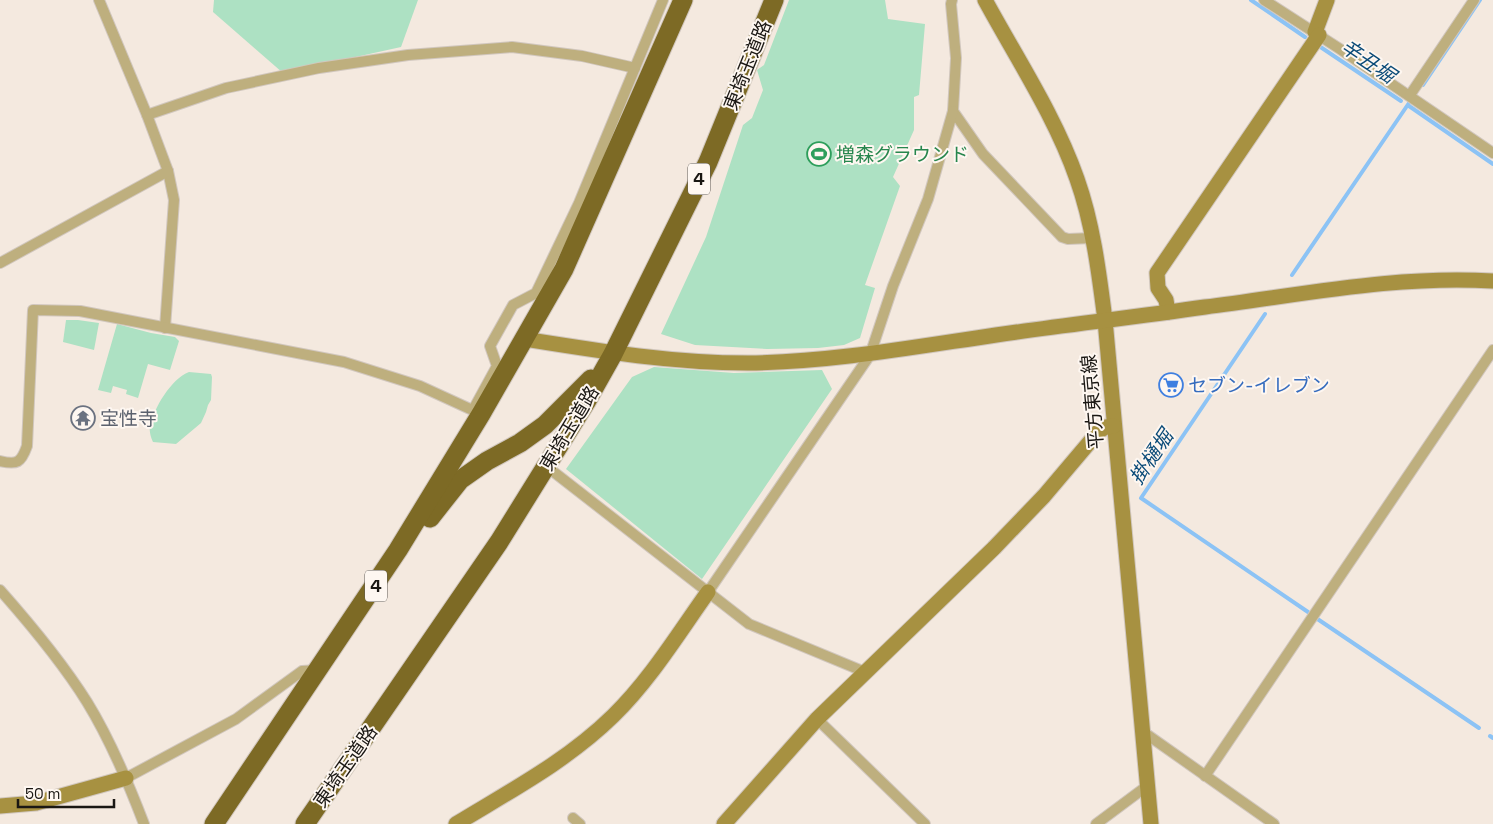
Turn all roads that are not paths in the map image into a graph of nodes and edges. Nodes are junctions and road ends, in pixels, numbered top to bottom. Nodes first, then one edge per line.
1 (99, 0) edge
2 (663, 0) edge
3 (684, 0) edge
4 (774, 0) edge
5 (952, 0) edge
6 (985, 0) edge
7 (1264, 0) edge
8 (1327, 0) edge
9 (1474, 0) edge
10 (1317, 34) junction
11 (636, 68) junction
12 (1410, 95) junction
13 (953, 112) junction
14 (147, 115) junction
15 (1493, 152) edge
16 (168, 171) junction
17 (1092, 238) junction
18 (0, 263) edge
19 (1493, 282) edge
20 (1168, 312) junction
21 (1105, 320) junction
22 (165, 328) junction
23 (524, 339) junction
24 (1493, 350) edge
25 (613, 354) junction
26 (870, 355) junction
27 (477, 412) junction
28 (1114, 426) junction
29 (0, 461) edge
30 (555, 473) dead end
31 (398, 550) junction
32 (0, 590) edge
33 (708, 592) junction
34 (319, 670) junction
35 (865, 672) junction
36 (817, 719) junction
37 (1142, 731) junction
38 (1205, 776) junction
39 (126, 778) junction
40 (1147, 786) junction
41 (0, 806) edge
42 (144, 824) edge
43 (214, 824) edge
44 (305, 824) edge
45 (456, 824) edge
46 (724, 824) edge
47 (925, 824) edge
48 (1096, 824) edge
49 (1151, 824) edge
50 (1274, 824) edge

1 - 14 street
2 - 11 street
3 - 23 highway, 4
4 - 25 highway, 東埼玉道路 / 4
5 - 13 street
6 - 17 street, 平方東京線
7 - 10 street
8 - 10 street
9 - 12 street
10 - 12 street
10 - 20 street
11 - 14 street
11 - 27 street
12 - 15 street
13 - 17 street
13 - 26 street
14 - 16 street
16 - 18 street
16 - 22 street
17 - 21 street, 平方東京線
19 - 20 street
20 - 21 street
21 - 26 street
21 - 28 street, 平方東京線
22 - 27 street
22 - 29 street
23 - 25 street
23 - 27 highway, 4
24 - 38 street
25 - 26 street
25 - 31 highway
25 - 44 highway, 東埼玉道路 / 4
26 - 33 street
27 - 31 highway, 4
28 - 35 street
28 - 37 street, 平方東京線
30 - 33 street
31 - 34 highway, 4
32 - 39 street
33 - 35 street
33 - 45 street
34 - 39 street
34 - 43 highway, 4
35 - 36 street
36 - 46 street
36 - 47 street
37 - 38 street
37 - 40 street, 平方東京線
38 - 50 street
39 - 41 street
39 - 42 street
40 - 48 street
40 - 49 street, 平方東京線

